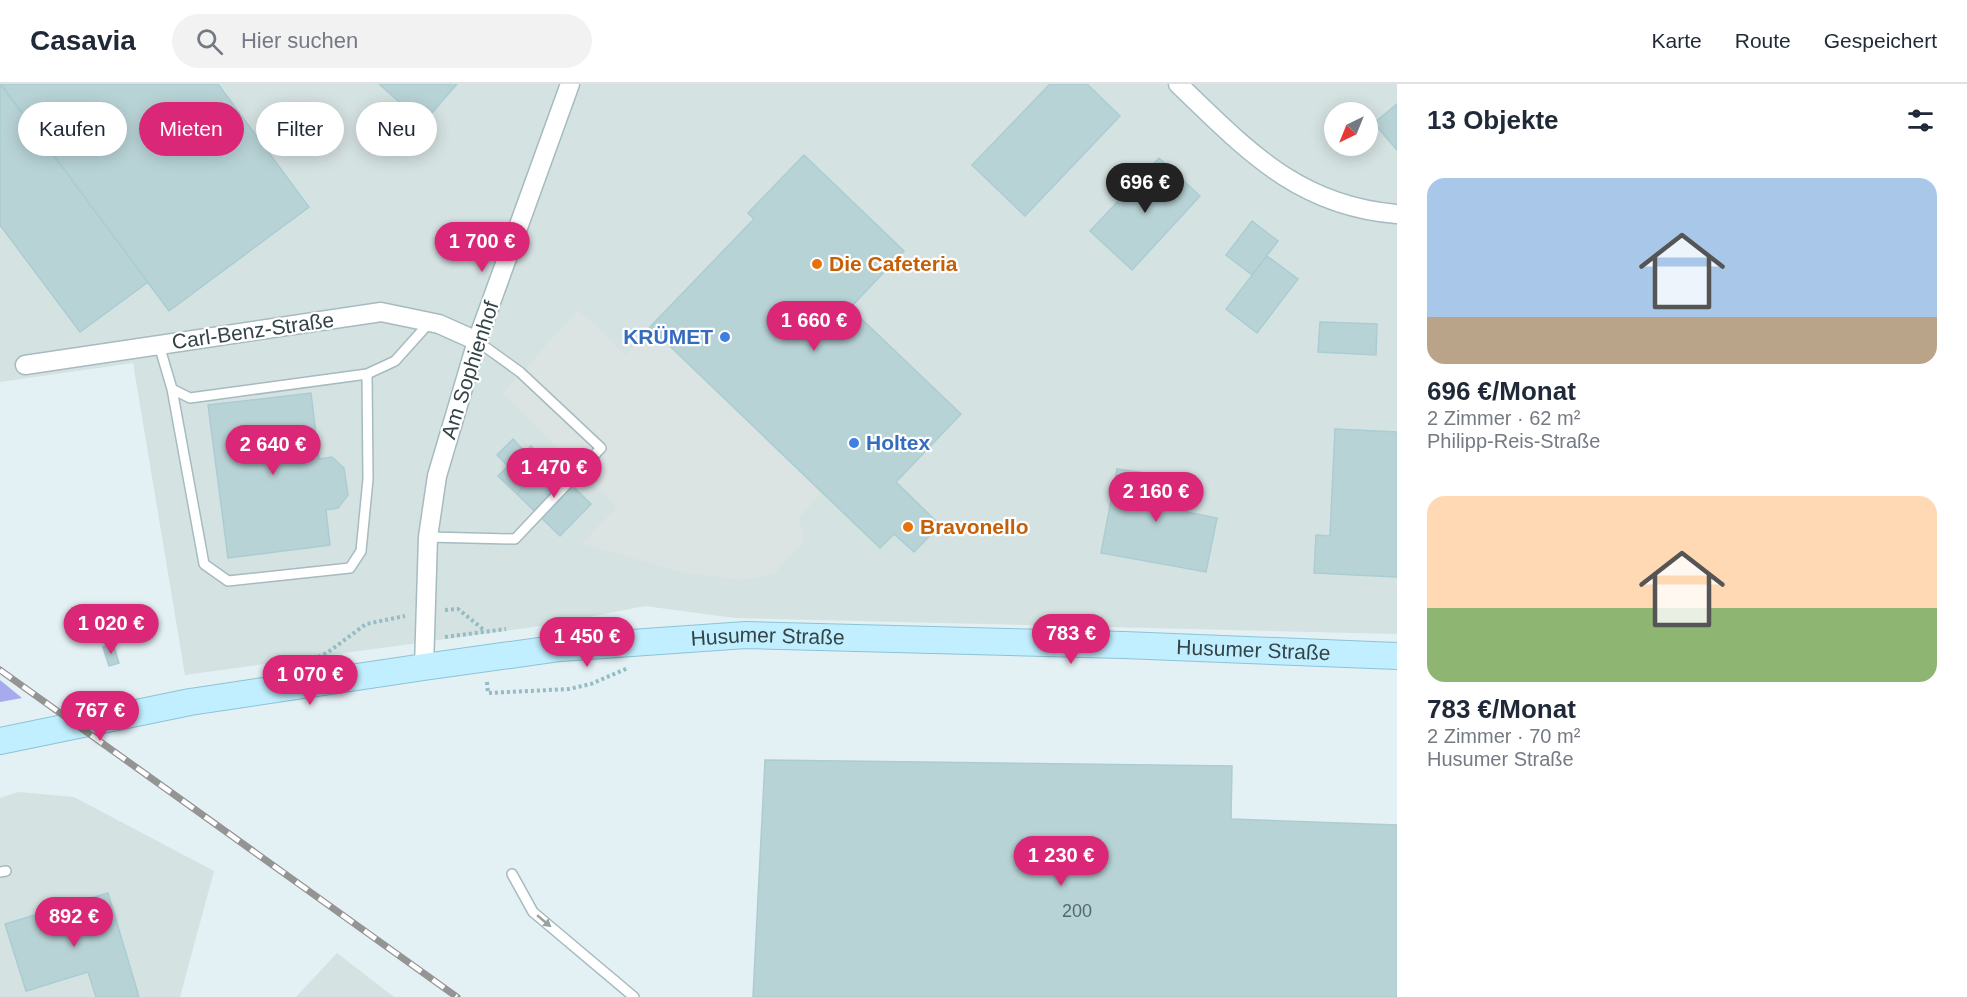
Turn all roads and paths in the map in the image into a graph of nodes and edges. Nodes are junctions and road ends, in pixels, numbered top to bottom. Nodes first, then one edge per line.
1 (570, 84) edge
2 (1178, 84) edge
3 (1397, 213) edge
4 (430, 322) junction
5 (477, 341) junction
6 (159, 345) junction
7 (25, 365) dead end
8 (367, 374) junction
9 (172, 389) junction
10 (428, 537) junction
11 (426, 613) junction
12 (484, 630) dead end
13 (1397, 656) edge
14 (318, 657) dead end
15 (424, 667) junction
16 (0, 741) edge
17 (512, 874) dead end
18 (634, 997) edge

1 - 5 street, Am Sophienhof
2 - 3 street
4 - 5 street, Carl-Benz-Straße
4 - 6 street, Carl-Benz-Straße
4 - 8 lane
5 - 10 street, Am Sophienhof
5 - 10 lane
6 - 7 street, Carl-Benz-Straße
6 - 9 lane
8 - 9 lane
8 - 9 lane
10 - 11 street, Am Sophienhof
11 - 12 path
11 - 14 path
11 - 15 street, Am Sophienhof
13 - 15 main road, Husumer Straße
15 - 16 main road, Husumer Straße
17 -> 18 lane

